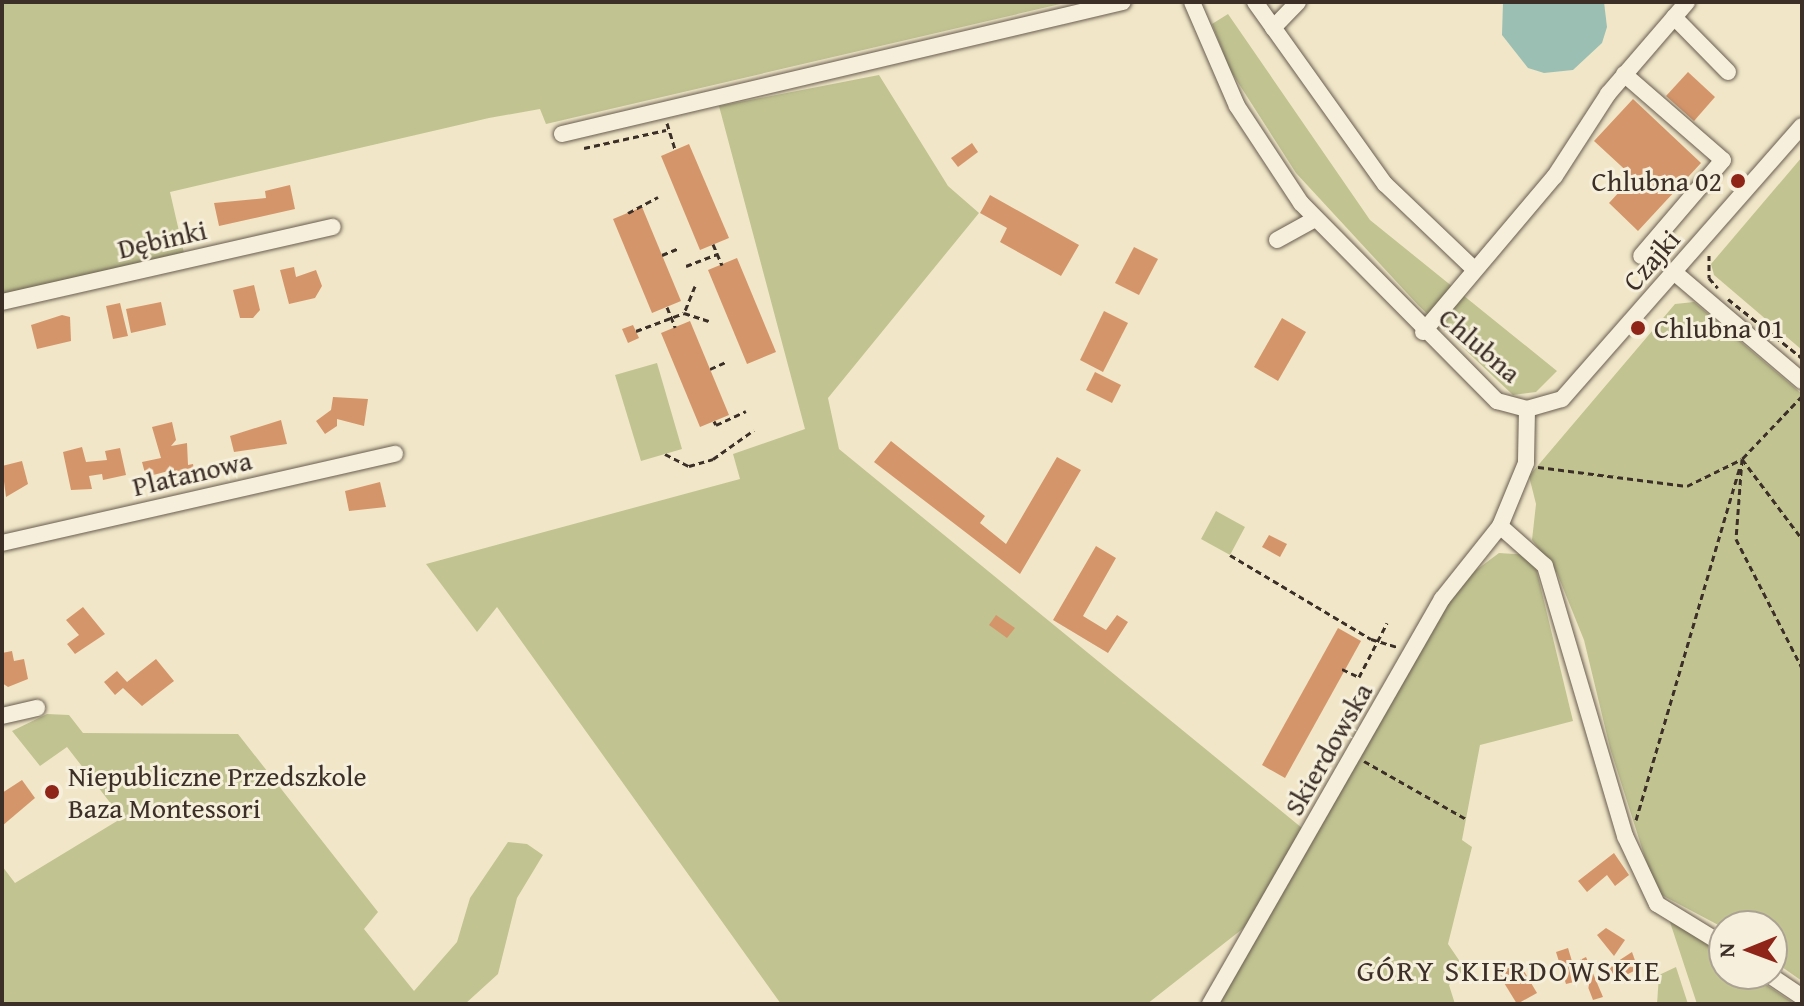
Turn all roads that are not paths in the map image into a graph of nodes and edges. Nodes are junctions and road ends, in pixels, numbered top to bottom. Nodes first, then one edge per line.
1 (1123, 2) edge
2 (1192, 2) edge
3 (1255, 2) edge
4 (1298, 2) edge
5 (1687, 2) edge
6 (1674, 17) junction
7 (1273, 28) junction
8 (1728, 72) dead end
9 (1624, 74) junction
10 (1802, 126) edge
11 (562, 134) dead end
12 (1315, 219) junction
13 (333, 227) dead end
14 (1277, 240) dead end
15 (1641, 256) dead end
16 (1473, 268) junction
17 (1674, 272) junction
18 (2, 302) edge
19 (1423, 332) junction
20 (1802, 381) edge
21 (1527, 409) junction
22 (395, 454) dead end
23 (1500, 526) junction
24 (2, 543) edge
25 (37, 708) dead end
26 (2, 716) edge
27 (1708, 935) edge
28 (1210, 1004) edge

1 - 11 street
2 - 12 street, Chlubna
3 - 7 street
4 - 7 street
5 - 6 street
6 - 8 street
6 - 9 street
7 - 16 street
9 - 15 street
9 - 16 street
10 - 17 street, Czajki
12 - 14 street
12 - 19 street, Chlubna
13 - 18 street, Dębinki
16 - 19 street
17 - 20 street
17 - 21 street, Czajki
19 - 21 street, Chlubna
21 - 23 street, Chlubna
22 - 24 street, Platanowa
23 - 27 street
23 - 28 street, Skierdowska
25 - 26 street

